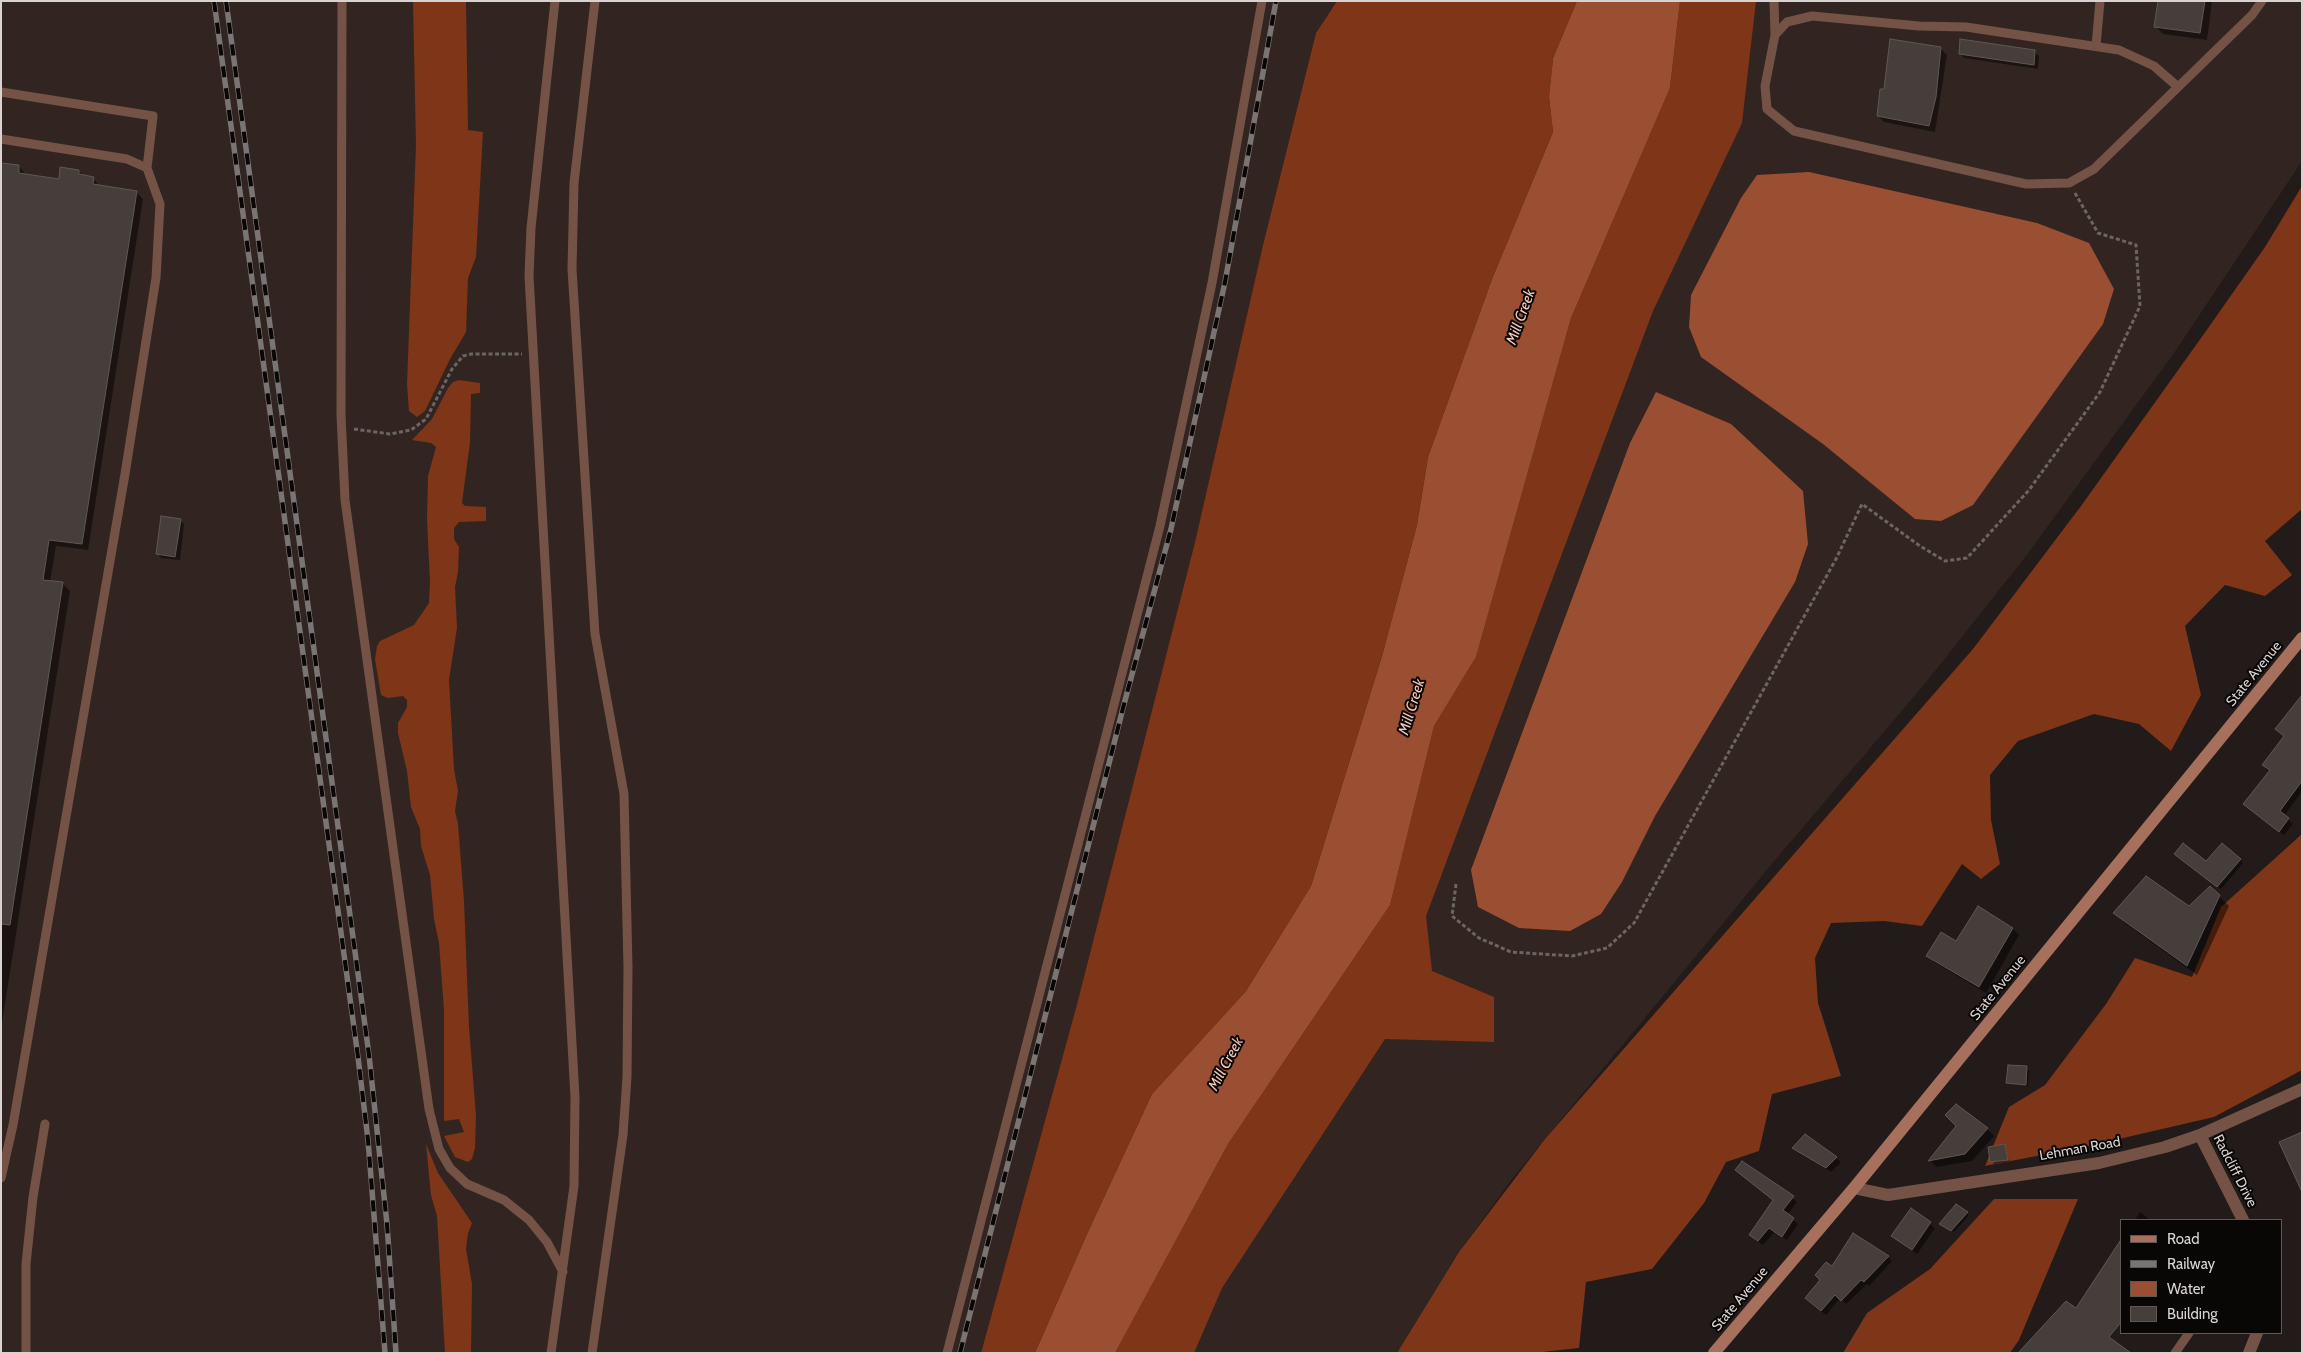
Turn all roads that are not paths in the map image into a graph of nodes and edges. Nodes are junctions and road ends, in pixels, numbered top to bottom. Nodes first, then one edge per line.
1 (342, 1) edge
2 (555, 1) edge
3 (595, 1) edge
4 (1262, 1) edge
5 (1774, 1) edge
6 (2100, 1) edge
7 (2262, 1) edge
8 (1775, 35) junction
9 (2096, 46) junction
10 (2178, 87) junction
11 (1, 92) edge
12 (1, 139) edge
13 (147, 168) junction
14 (2302, 638) edge
15 (2302, 1090) edge
16 (45, 1124) dead end
17 (2200, 1135) junction
18 (1, 1178) edge
19 (1854, 1188) junction
20 (2242, 1219) edge
21 (563, 1272) junction
22 (2187, 1334) edge
23 (2257, 1334) edge
24 (26, 1353) edge
25 (552, 1353) edge
26 (592, 1353) edge
27 (947, 1353) edge
28 (1714, 1353) edge
29 (2175, 1353) edge
30 (2249, 1353) edge

1 - 21 lane
2 - 21 lane
3 - 26 lane
4 - 27 lane
5 - 8 lane
6 - 9 lane
7 - 10 lane
8 - 9 lane
8 - 10 lane
9 - 10 lane
11 - 13 lane
12 - 13 lane
13 - 18 lane
14 - 19 main road, State Avenue
15 - 17 street, Lehman Road
16 - 24 lane
17 - 19 street, Lehman Road
17 - 20 street, Radcliff Drive
19 - 28 main road, State Avenue
21 - 25 lane
22 - 29 lane
23 - 30 street

